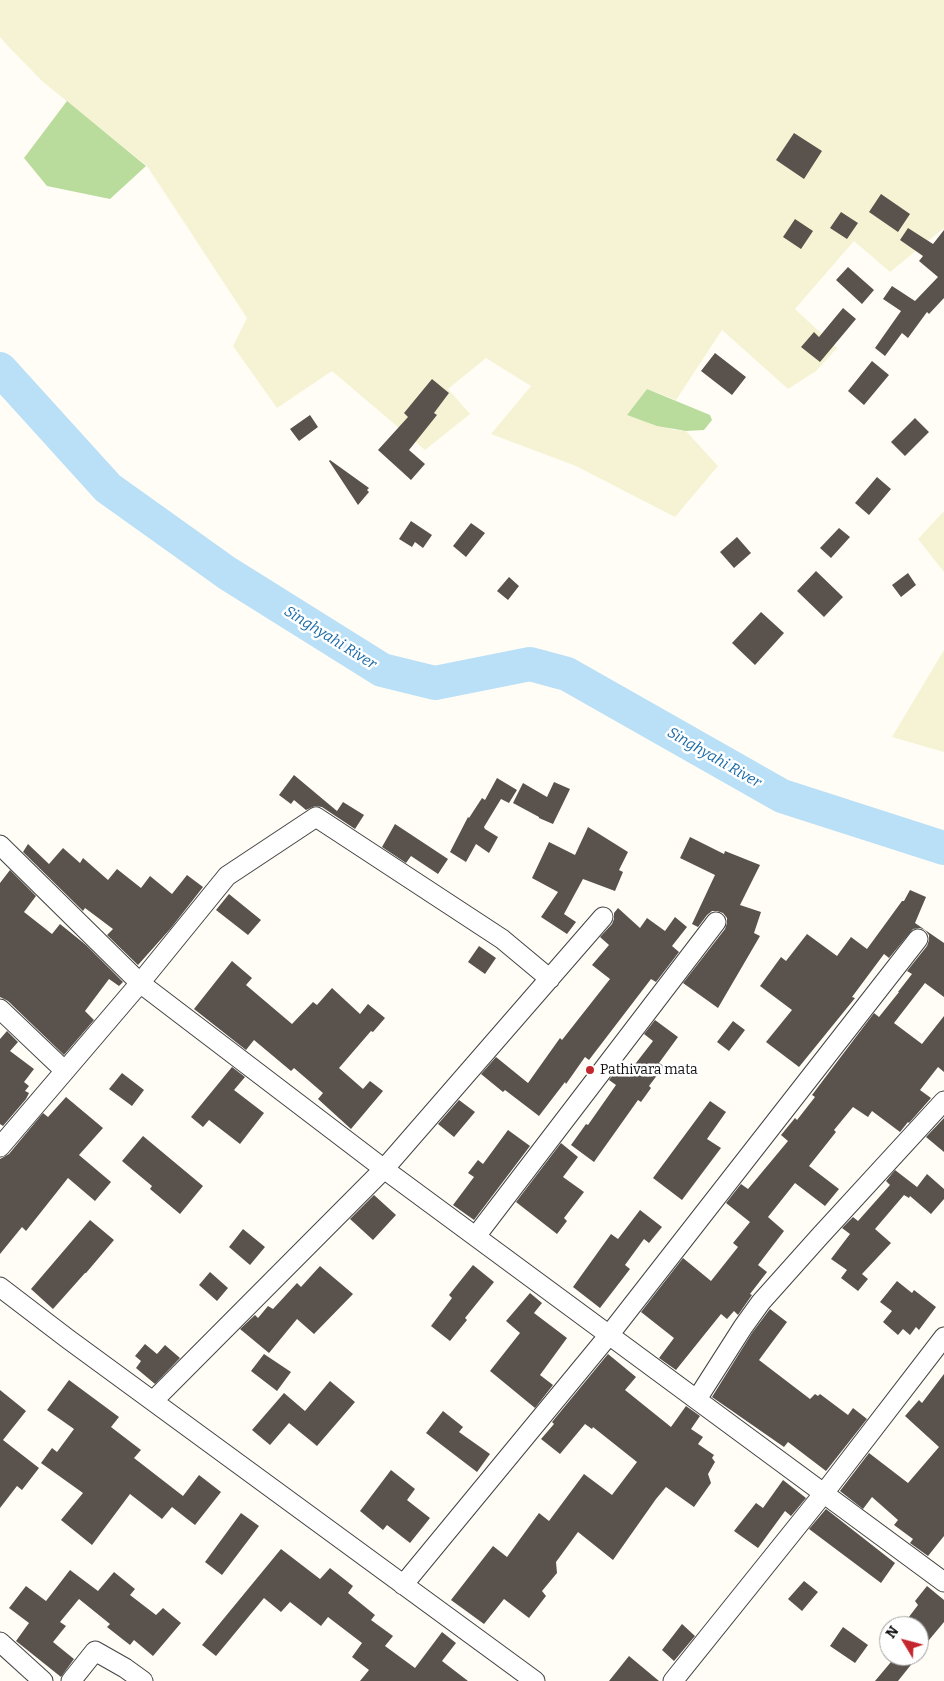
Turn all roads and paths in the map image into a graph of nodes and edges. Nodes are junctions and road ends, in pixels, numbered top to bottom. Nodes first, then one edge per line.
1 (0, 845) edge
2 (603, 917) dead end
3 (716, 922) dead end
4 (918, 939) dead end
5 (550, 978) junction
6 (140, 983) junction
7 (0, 1009) edge
8 (65, 1071) junction
9 (944, 1101) edge
10 (0, 1147) edge
11 (384, 1169) junction
12 (476, 1236) junction
13 (0, 1287) edge
14 (609, 1335) junction
15 (944, 1337) edge
16 (697, 1399) junction
17 (153, 1402) junction
18 (824, 1493) junction
19 (944, 1582) edge
20 (403, 1585) junction
21 (0, 1642) edge
22 (522, 1678) edge
23 (43, 1681) edge
24 (71, 1681) edge
25 (143, 1681) edge
26 (673, 1681) edge

1 - 6 street
2 - 5 street
3 - 12 street
4 - 14 street
5 - 6 street
5 - 11 street
6 - 8 street
6 - 11 street
7 - 8 street
8 - 10 street
9 - 16 street
11 - 12 street
11 - 17 street
12 - 14 street
13 - 17 street
14 - 16 street
14 - 20 street
15 - 18 street
16 - 18 street
17 - 20 street
18 - 19 street
18 - 26 street
20 - 22 street
21 - 23 street
24 - 25 street

